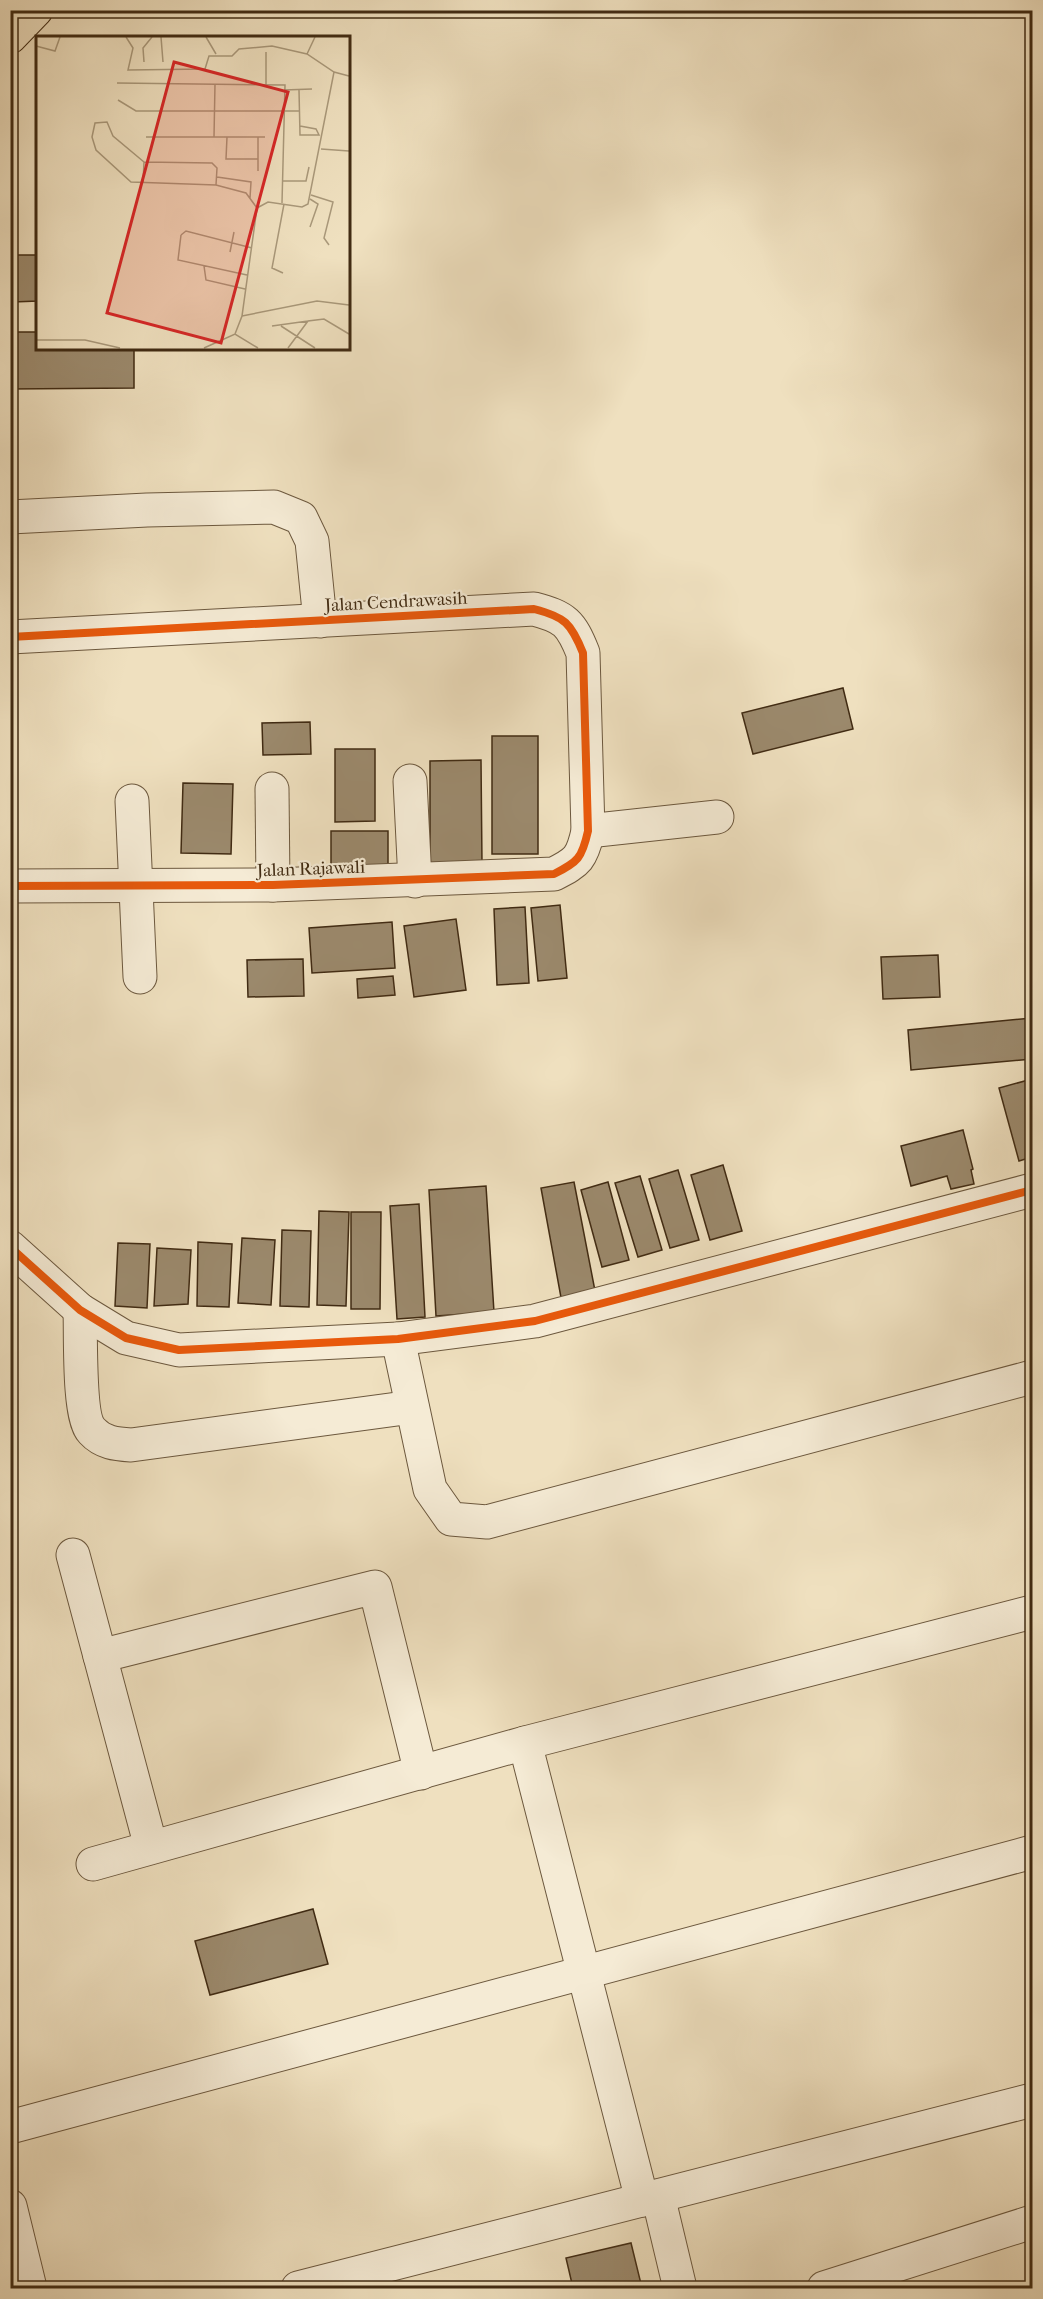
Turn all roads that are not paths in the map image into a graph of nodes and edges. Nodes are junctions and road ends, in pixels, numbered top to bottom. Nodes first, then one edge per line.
1 (36, 10) edge
2 (10, 37) edge
3 (10, 517) edge
4 (320, 621) junction
5 (10, 637) edge
6 (410, 781) dead end
7 (272, 789) dead end
8 (132, 801) dead end
9 (717, 816) dead end
10 (588, 831) junction
11 (415, 881) junction
12 (136, 885) junction
13 (273, 885) junction
14 (10, 886) edge
15 (140, 977) dead end
16 (1032, 1193) edge
17 (10, 1247) edge
18 (80, 1310) junction
19 (398, 1339) junction
20 (1032, 1377) edge
21 (412, 1407) junction
22 (73, 1556) dead end
23 (1032, 1612) edge
24 (100, 1656) junction
25 (525, 1743) junction
26 (421, 1773) junction
27 (151, 1847) junction
28 (1032, 1852) edge
29 (93, 1864) dead end
30 (584, 1973) junction
31 (1032, 2100) edge
32 (10, 2127) edge
33 (650, 2198) junction
34 (10, 2206) edge
35 (1032, 2222) edge
36 (30, 2289) edge
37 (298, 2289) edge
38 (680, 2289) edge
39 (824, 2289) edge

1 - 2 main road
3 - 4 street
4 - 5 street, Jalan Cendrawasih
4 - 10 street, Jalan Cendrawasih
6 - 11 street
7 - 13 street
8 - 12 street
9 - 10 street
10 - 11 street, Jalan Rajawali
11 - 13 street, Jalan Rajawali
12 - 13 street, Jalan Rajawali
12 - 14 street, Jalan Rajawali
12 - 15 street
16 - 19 street
17 - 18 street
18 - 19 street
18 - 21 street
19 - 21 street
20 - 21 street
22 - 24 street
23 - 25 street
24 - 26 street
24 - 27 street
25 - 26 street
25 - 30 street
26 - 27 street
27 - 29 street
28 - 30 street
30 - 32 street
30 - 33 street
31 - 33 street
33 - 37 street
33 - 38 street
34 - 36 street
35 - 39 street

